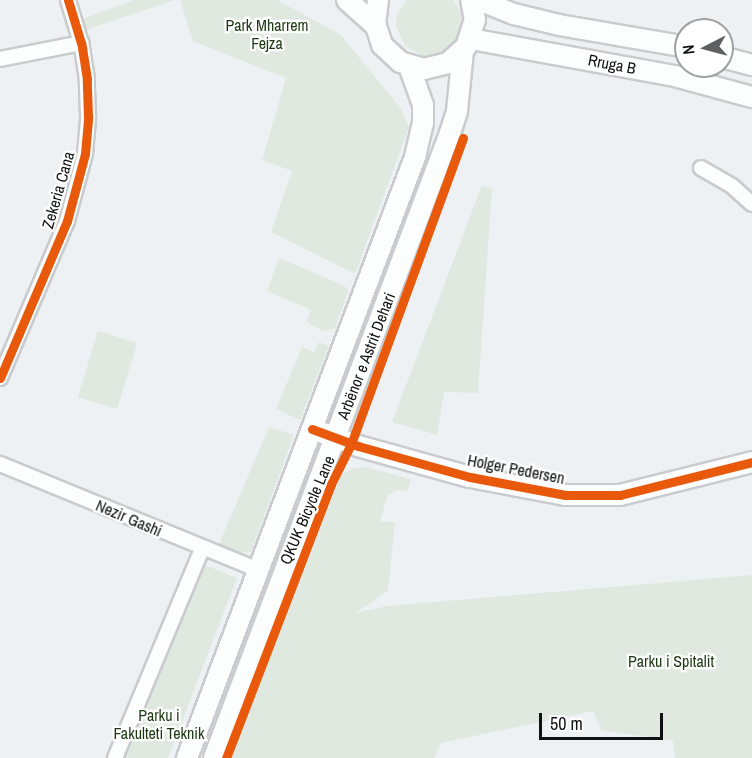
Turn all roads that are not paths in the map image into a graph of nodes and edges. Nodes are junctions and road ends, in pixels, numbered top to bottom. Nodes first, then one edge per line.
1 (68, 0) edge
2 (347, 0) edge
3 (378, 0) edge
4 (471, 0) edge
5 (479, 0) edge
6 (376, 26) junction
7 (81, 43) junction
8 (467, 45) junction
9 (674, 45) edge
10 (0, 59) edge
11 (734, 60) edge
12 (752, 65) edge
13 (409, 66) junction
14 (752, 97) edge
15 (701, 168) dead end
16 (752, 204) edge
17 (0, 378) edge
18 (312, 429) junction
19 (336, 438) junction
20 (752, 462) edge
21 (0, 464) edge
22 (202, 549) junction
23 (258, 570) junction
24 (115, 758) edge
25 (187, 758) edge
26 (214, 758) edge

1 - 7 street, Zekeria Cana
2 - 6 main road
3 - 6 main road
4 - 8 main road, Arbënor e Astrit Dehari
5 - 9 main road, Rruga B
6 - 13 main road
7 - 10 street
7 - 17 street, Zekeria Cana
8 - 13 main road
8 - 14 main road, Rruga B
8 - 19 main road, Arbënor e Astrit Dehari
11 - 12 main road
13 - 18 main road, Arbënor e Astrit Dehari
15 - 16 street
18 - 19 main road, Holger Pedersen
18 - 23 main road, Arbënor e Astrit Dehari
19 - 20 main road, Holger Pedersen
19 - 26 main road, Arbënor e Astrit Dehari
21 - 22 street, Nezir Gashi
22 - 23 street, Nezir Gashi
22 - 24 street
23 - 25 main road, Arbënor e Astrit Dehari

